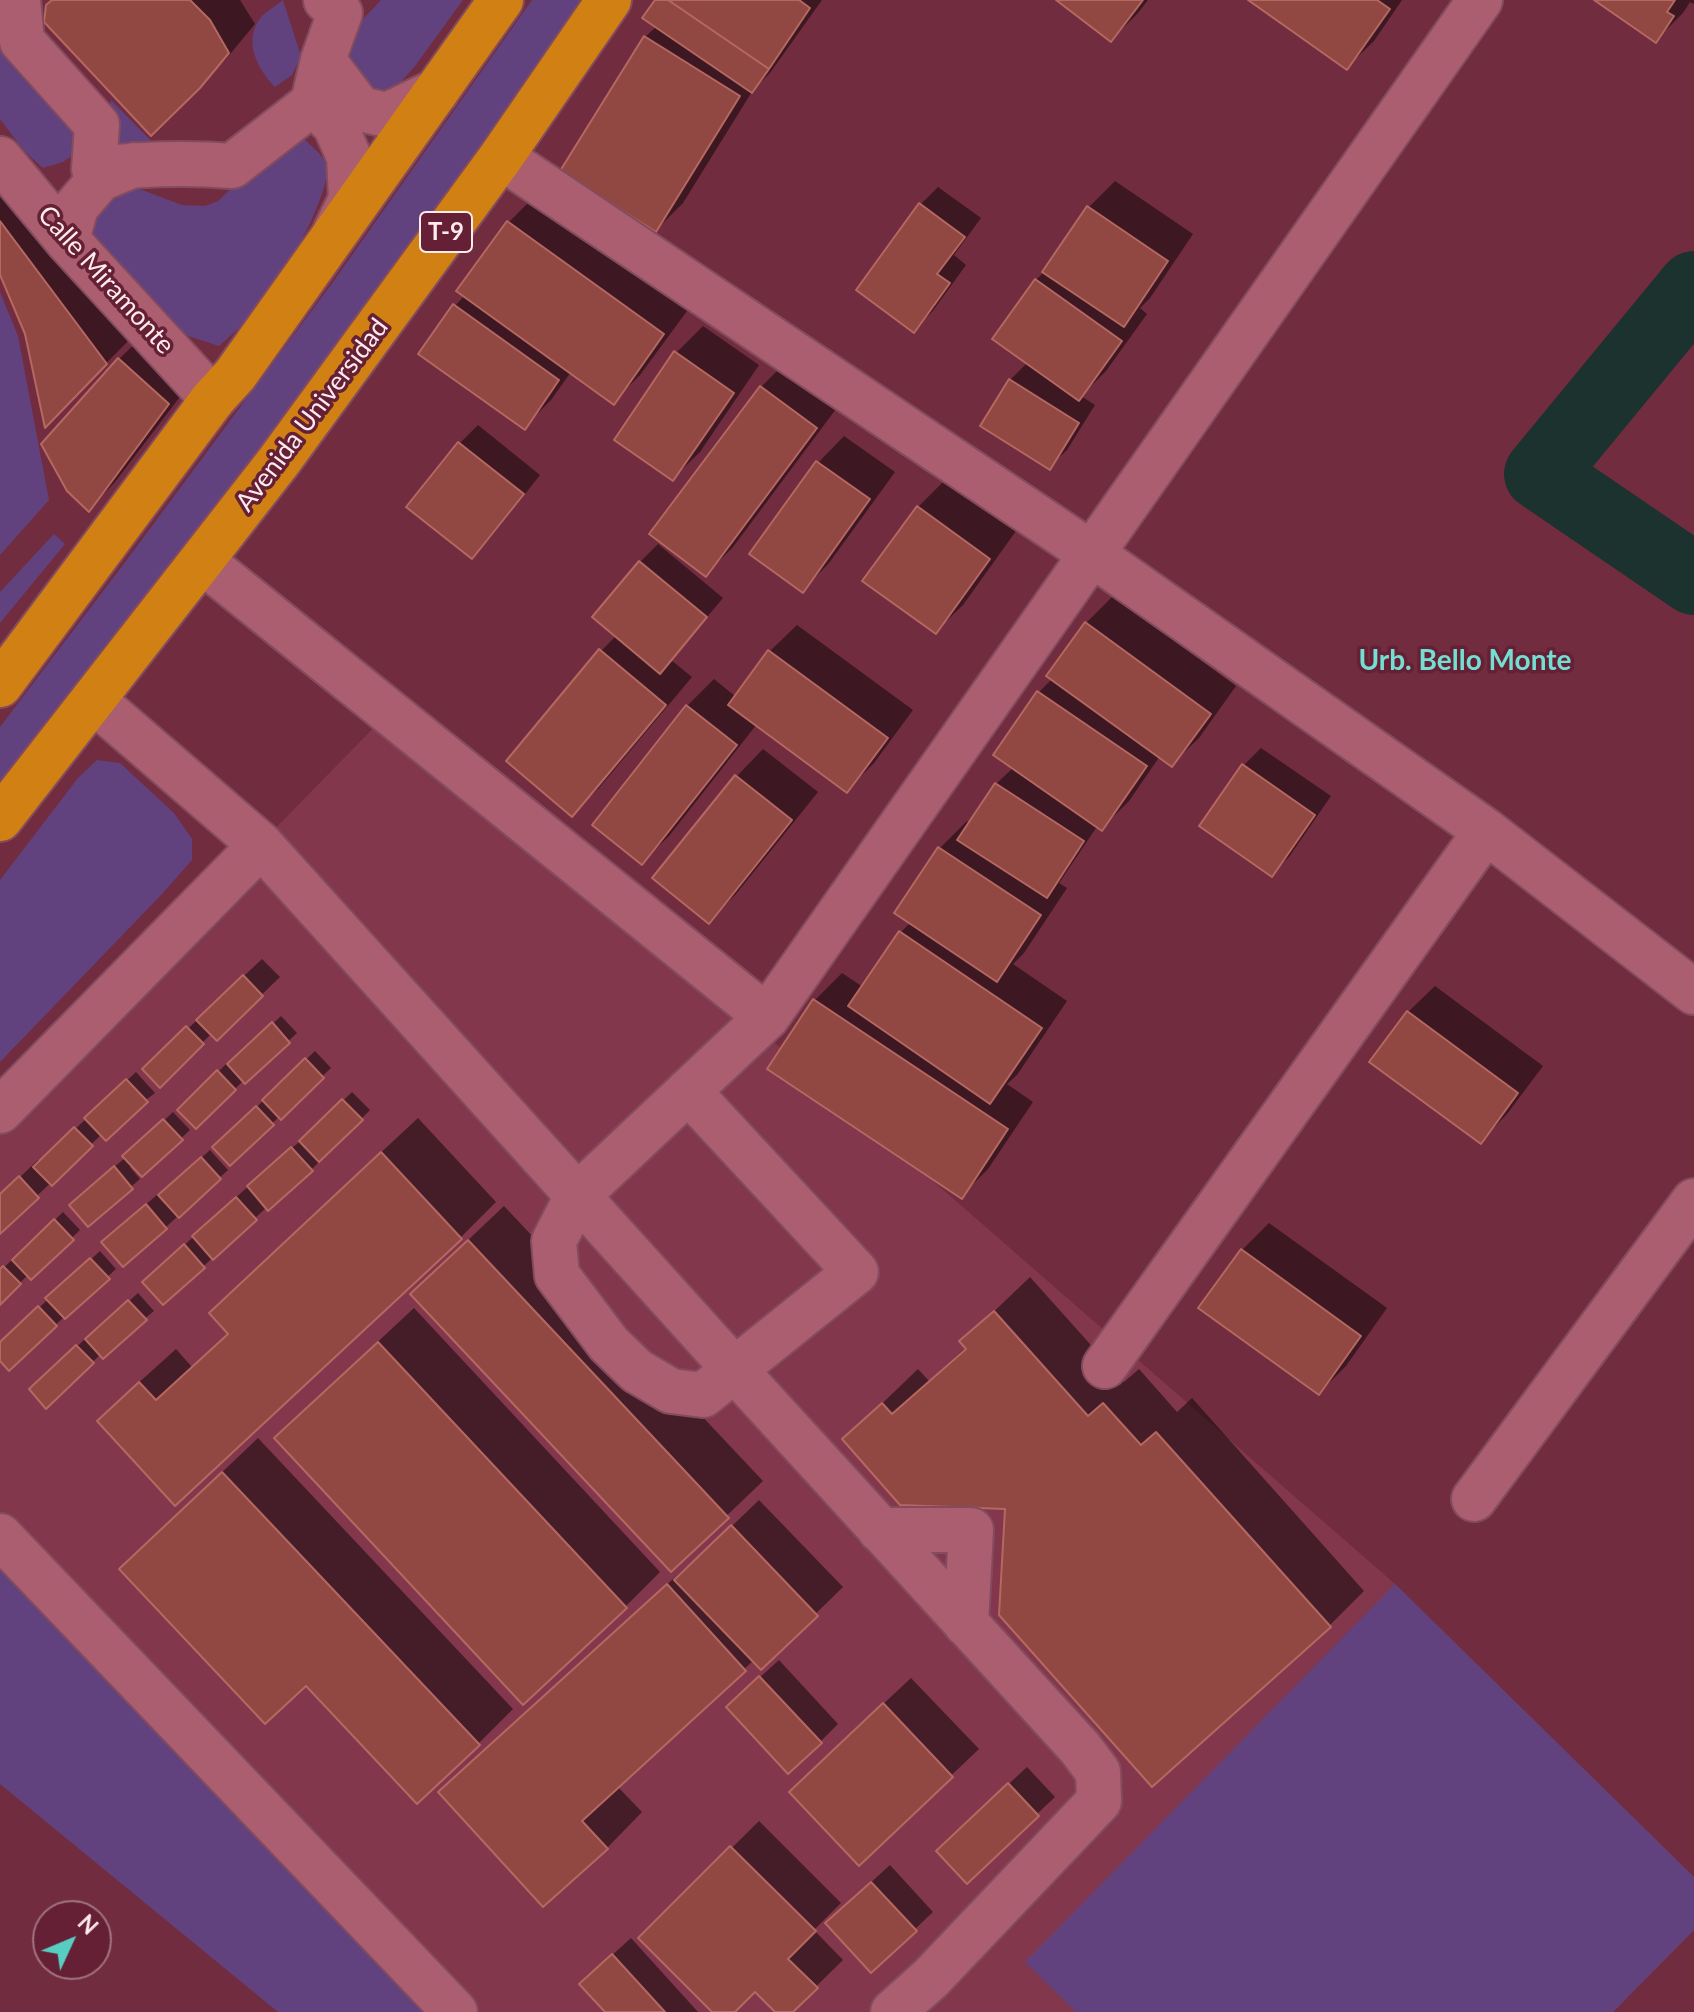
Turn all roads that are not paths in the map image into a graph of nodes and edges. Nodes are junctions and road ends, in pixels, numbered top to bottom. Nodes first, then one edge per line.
1 (18, 0) edge
2 (501, 0) edge
3 (609, 0) edge
4 (1480, 0) edge
5 (339, 4) edge
6 (323, 60) junction
7 (437, 91) junction
8 (313, 103) junction
9 (97, 125) junction
10 (501, 157) junction
11 (137, 164) junction
12 (12, 173) edge
13 (334, 234) junction
14 (67, 240) junction
15 (213, 399) junction
16 (1092, 554) junction
17 (202, 561) junction
18 (0, 685) edge
19 (93, 700) junction
20 (0, 819) edge
21 (1486, 831) junction
22 (261, 845) junction
23 (1694, 992) edge
24 (767, 1017) junction
25 (688, 1091) junction
26 (0, 1111) edge
27 (577, 1196) junction
28 (1694, 1201) edge
29 (1105, 1366) dead end
30 (735, 1370) junction
31 (1474, 1499) dead end
32 (880, 1530) junction
33 (0, 1536) edge
34 (966, 1624) junction
35 (455, 2012) edge
36 (893, 2012) edge

1 - 9 street
2 - 7 highway
3 - 10 highway, Avenida Universidad / T-9
4 - 16 street
5 - 6 street
6 - 7 street
6 - 8 street
7 - 13 highway
8 - 11 street
8 - 13 street
9 - 11 street
9 - 12 street
10 - 16 street
10 - 17 highway, Avenida Universidad / T-9
11 - 14 street
12 - 14 street, Calle Miramonte
13 - 15 highway
14 - 15 street, Calle Miramonte
15 - 18 highway
16 - 21 street
16 - 24 street
17 - 19 highway, Avenida Universidad / T-9
17 - 24 street
19 - 20 highway, Avenida Universidad / T-9
19 - 22 street
21 - 23 street
21 - 29 street
22 - 26 street
22 - 27 street
24 - 25 street
25 - 27 street
25 - 30 street
27 - 30 street
27 - 30 street
28 - 31 street
30 - 32 street
32 - 34 street
32 - 34 street
33 - 35 street
34 - 36 street

